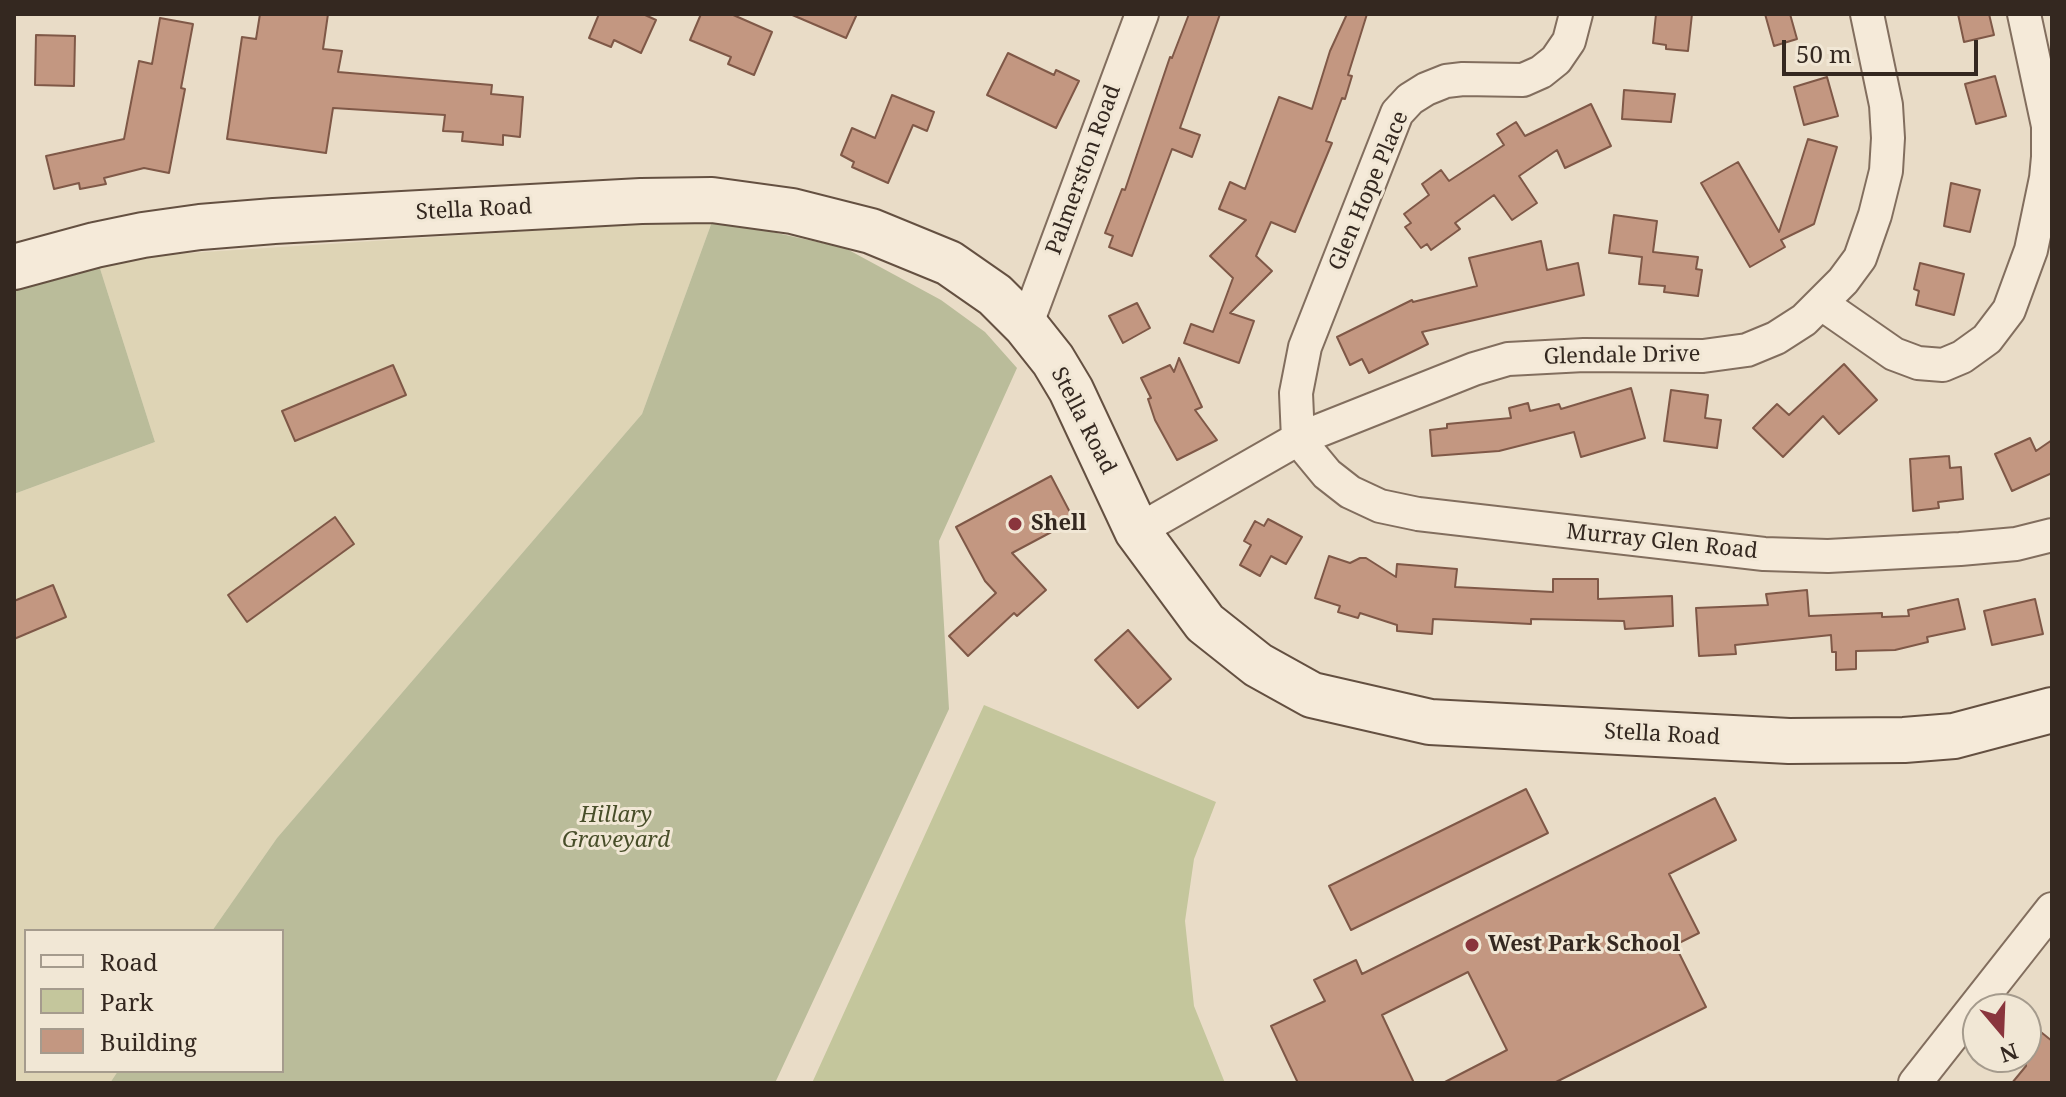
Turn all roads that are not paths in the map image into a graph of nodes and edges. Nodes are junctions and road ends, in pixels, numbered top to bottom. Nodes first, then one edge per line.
1 (1142, 14) edge
2 (1576, 14) edge
3 (1867, 14) edge
4 (2024, 14) edge
5 (14, 267) edge
6 (1822, 304) junction
7 (1026, 326) junction
8 (1298, 439) junction
9 (1137, 531) junction
10 (2052, 535) edge
11 (2052, 710) edge
12 (2052, 909) edge
13 (1915, 1083) edge

1 - 7 street, Palmerston Road
2 - 8 street, Glen Hope Place
3 - 6 street, Glendale Drive
4 - 6 street
5 - 7 main road, Stella Road
6 - 8 street, Glendale Drive
7 - 9 main road, Stella Road
8 - 9 street, Glendale Drive
8 - 10 street, Murray Glen Road
9 - 11 main road, Stella Road
12 - 13 street

